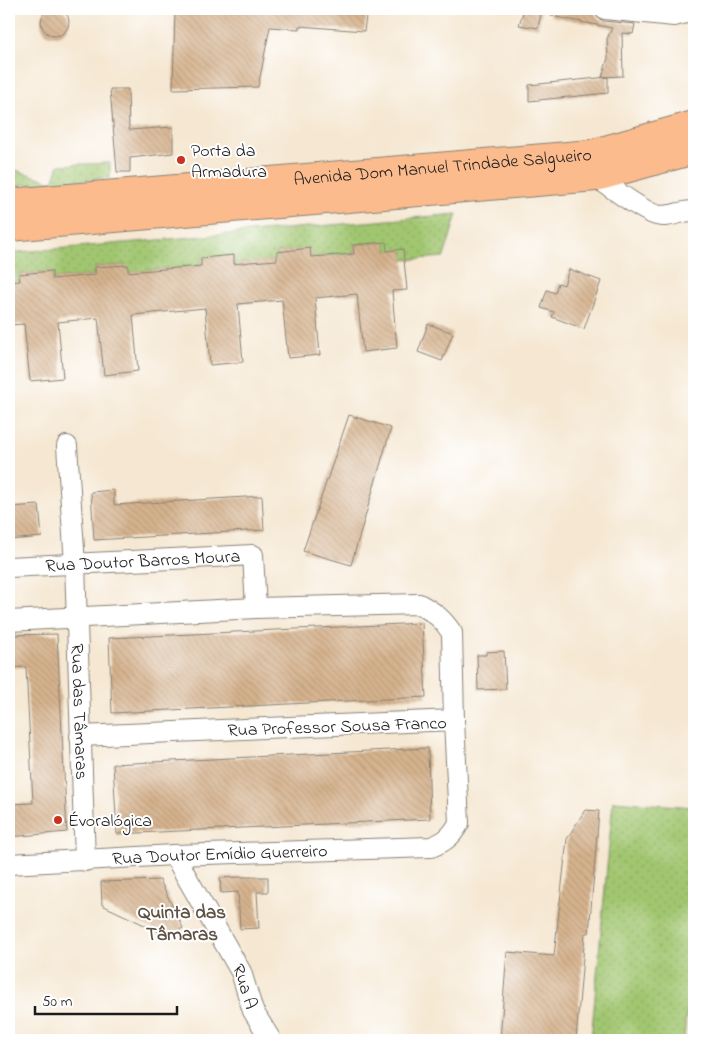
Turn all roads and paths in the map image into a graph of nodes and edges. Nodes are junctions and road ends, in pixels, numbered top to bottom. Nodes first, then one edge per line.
1 (615, 9) edge
2 (694, 11) edge
3 (694, 125) edge
4 (694, 150) edge
5 (596, 177) junction
6 (9, 203) edge
7 (694, 212) edge
8 (9, 227) edge
9 (67, 446) dead end
10 (75, 564) junction
11 (9, 567) edge
12 (256, 608) junction
13 (76, 617) junction
14 (9, 621) edge
15 (454, 720) junction
16 (80, 736) junction
17 (431, 847) joint
18 (174, 855) junction
19 (85, 861) junction
20 (9, 864) edge
21 (271, 1040) edge

1 - 2 street
3 - 6 main road, Avenida Dom Manuel Trindade Salgueiro
4 - 5 main road, Avenida Dom Manuel Trindade Salgueiro
5 - 7 street
5 - 8 main road, Avenida Dom Manuel Trindade Salgueiro
9 - 10 street, Rua das Tâmaras
10 - 11 street, Rua Doutor Barros Moura
10 - 12 street, Rua Doutor Barros Moura
10 - 13 street, Rua das Tâmaras
12 - 13 street
12 - 15 street
13 - 14 street
13 - 16 street, Rua das Tâmaras
15 - 16 street, Rua Professor Sousa Franco
15 - 17 street, Rua Professor Sousa Franco
16 - 19 street, Rua das Tâmaras
17 - 18 street, Rua Doutor Emídio Guerreiro
18 - 19 street, Rua Doutor Emídio Guerreiro
18 - 21 street, Rua A
19 - 20 street, Rua Doutor Emídio Guerreiro

